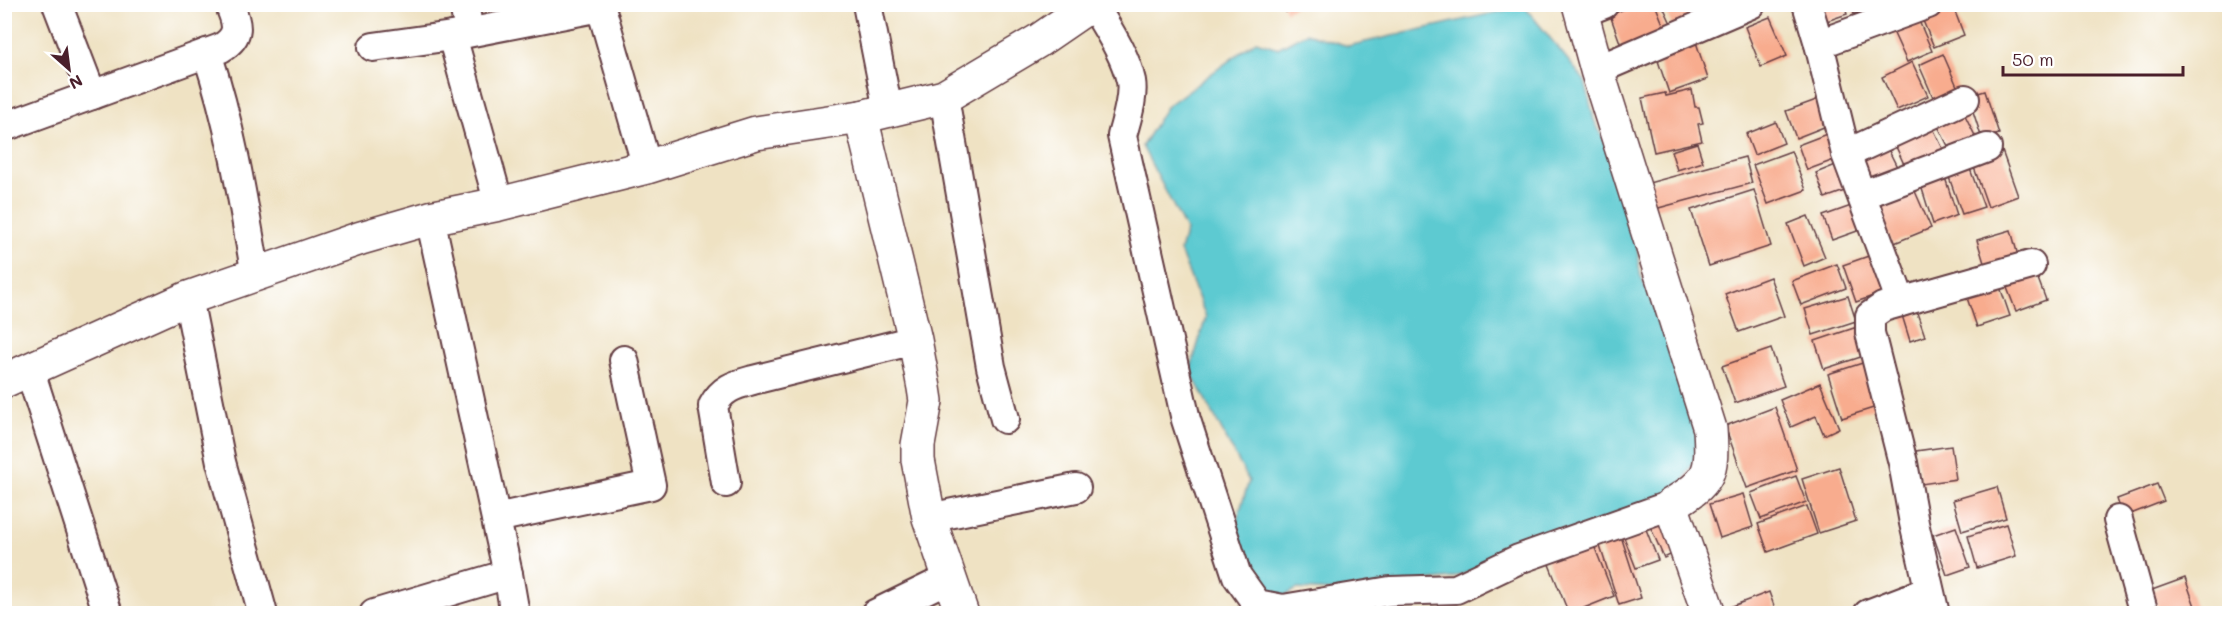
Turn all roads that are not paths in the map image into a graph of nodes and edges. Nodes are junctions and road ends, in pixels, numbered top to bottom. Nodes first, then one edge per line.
1 (57, 4) edge
2 (229, 4) edge
3 (464, 4) edge
4 (867, 4) edge
5 (1093, 4) edge
6 (1751, 4) edge
7 (1807, 4) edge
8 (1928, 4) edge
9 (601, 6) edge
10 (1588, 7) edge
11 (1711, 13) edge
12 (461, 34) junction
13 (1819, 44) junction
14 (373, 47) dead end
15 (207, 53) junction
16 (1597, 70) junction
17 (92, 95) junction
18 (944, 97) junction
19 (1965, 99) dead end
20 (875, 114) junction
21 (4, 127) edge
22 (1987, 148) dead end
23 (1846, 154) junction
24 (647, 167) junction
25 (1862, 195) junction
26 (499, 204) junction
27 (430, 218) junction
28 (2031, 265) dead end
29 (256, 276) junction
30 (188, 298) junction
31 (1902, 302) junction
32 (915, 340) junction
33 (624, 360) dead end
34 (17, 376) edge
35 (1005, 419) dead end
36 (726, 483) dead end
37 (1076, 488) dead end
38 (1671, 505) junction
39 (496, 518) junction
40 (929, 518) junction
41 (2118, 520) dead end
42 (508, 574) junction
43 (949, 578) junction
44 (1932, 602) edge
45 (1279, 611) edge
46 (108, 614) edge
47 (263, 614) edge
48 (374, 614) edge
49 (515, 614) edge
50 (875, 614) edge
51 (962, 614) edge
52 (1709, 614) edge
53 (1868, 614) edge
54 (2144, 614) edge

1 - 17 street
2 - 15 street
3 - 12 street
4 - 20 street
5 - 18 street
5 - 45 street
6 - 11 street
7 - 13 street
8 - 13 street
9 - 12 street
9 - 24 street
10 - 16 street
11 - 16 street
12 - 14 street
12 - 26 street
13 - 23 street
15 - 17 street
15 - 29 street
16 - 38 street
17 - 21 street
18 - 20 street
18 - 35 street
19 - 23 street
20 - 24 street
20 - 32 street
22 - 25 street
23 - 25 street
24 - 26 street
25 - 31 street
26 - 27 street
27 - 29 street
27 - 39 street
28 - 31 street
29 - 30 street
30 - 34 street
30 - 47 street
31 - 44 street
32 - 36 street
32 - 40 street
33 - 39 street
34 - 46 street
37 - 40 street
38 - 45 street
38 - 52 street
39 - 42 street
40 - 43 street
41 - 54 street
42 - 48 street
42 - 49 street
43 - 50 street
43 - 51 street
44 - 53 street

